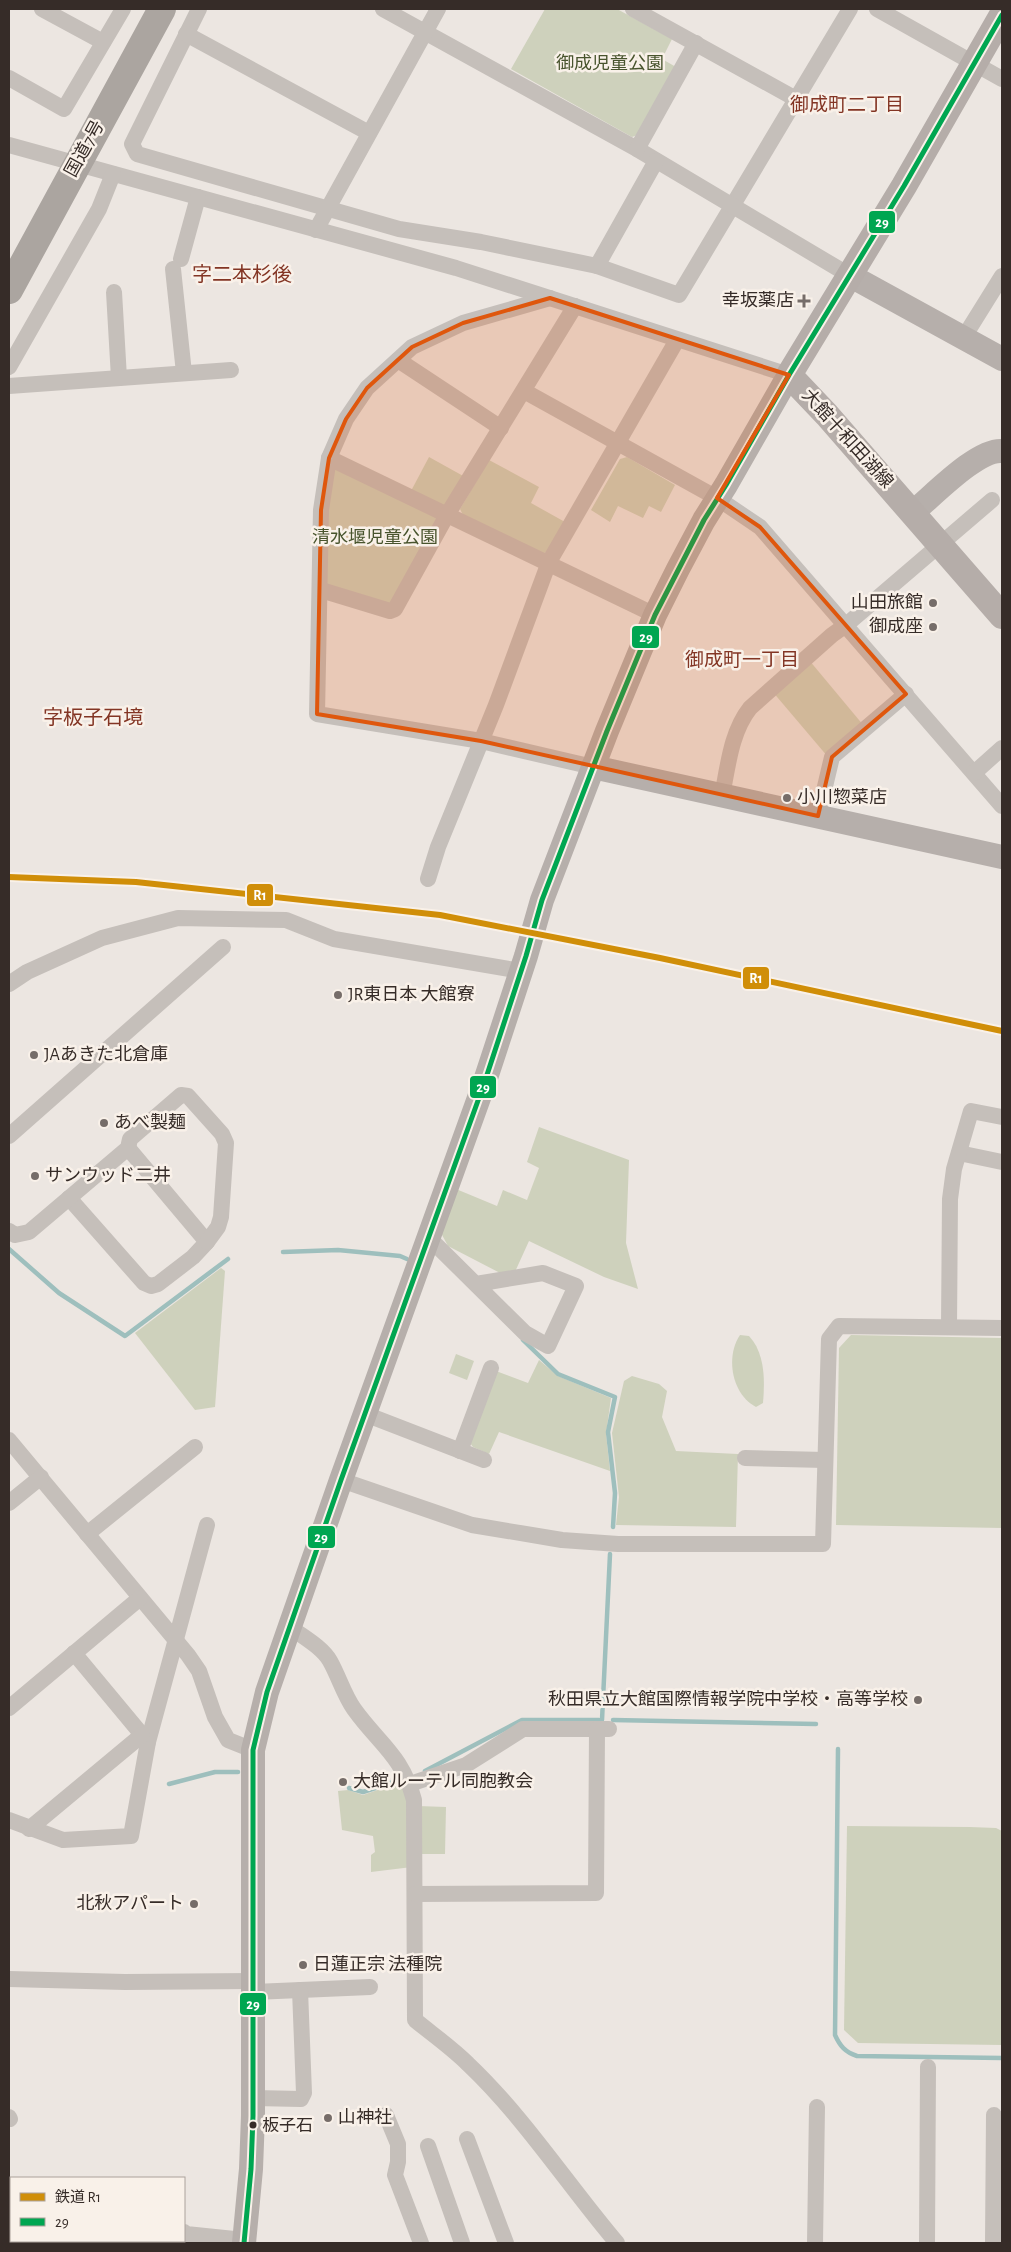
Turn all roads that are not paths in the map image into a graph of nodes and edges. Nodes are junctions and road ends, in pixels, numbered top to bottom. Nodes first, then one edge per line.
1 (42, 9) edge
2 (123, 9) edge
3 (162, 9) edge
4 (199, 9) edge
5 (383, 9) edge
6 (438, 9) edge
7 (633, 9) edge
8 (850, 9) edge
9 (877, 9) edge
10 (1002, 15) edge
11 (425, 32) junction
12 (186, 34) junction
13 (103, 42) junction
14 (696, 43) junction
15 (975, 63) junction
16 (9, 78) edge
17 (1002, 79) edge
18 (796, 99) junction
19 (369, 133) junction
20 (9, 145) edge
21 (637, 149) junction
22 (656, 161) junction
23 (113, 174) junction
24 (198, 197) junction
25 (732, 205) junction
26 (328, 208) junction
27 (316, 230) junction
28 (597, 266) junction
29 (849, 275) junction
30 (1002, 276) edge
31 (9, 290) edge
32 (114, 292) dead end
33 (550, 298) junction
34 (575, 306) junction
35 (964, 337) junction
36 (677, 340) junction
37 (1002, 359) edge
38 (398, 360) junction
39 (9, 367) edge
40 (230, 370) dead end
41 (184, 373) junction
42 (789, 375) junction
43 (119, 378) junction
44 (9, 386) edge
45 (524, 390) junction
46 (501, 428) junction
47 (620, 443) junction
48 (1002, 451) edge
49 (329, 458) junction
50 (717, 498) junction
51 (992, 500) dead end
52 (913, 512) junction
53 (447, 515) junction
54 (940, 544) junction
55 (549, 562) junction
56 (320, 590) junction
57 (655, 615) junction
58 (1002, 616) edge
59 (846, 625) junction
60 (906, 694) junction
61 (481, 741) junction
62 (1002, 748) edge
63 (593, 767) junction
64 (974, 773) junction
65 (722, 796) junction
66 (1002, 806) edge
67 (818, 816) junction
68 (1002, 857) edge
69 (428, 879) dead end
70 (223, 947) dead end
71 (521, 971) junction
72 (9, 984) edge
73 (1002, 1117) edge
74 (9, 1136) edge
75 (128, 1148) junction
76 (959, 1153) junction
77 (1002, 1162) edge
78 (69, 1198) junction
79 (9, 1231) edge
80 (428, 1237) junction
81 (207, 1242) junction
82 (476, 1284) junction
83 (950, 1327) junction
84 (1002, 1328) edge
85 (491, 1368) dead end
86 (365, 1414) junction
87 (9, 1440) edge
88 (194, 1447) dead end
89 (460, 1451) junction
90 (745, 1458) dead end
91 (484, 1460) dead end
92 (825, 1460) junction
93 (40, 1477) junction
94 (341, 1480) junction
95 (9, 1503) edge
96 (207, 1525) dead end
97 (87, 1534) junction
98 (140, 1598) junction
99 (290, 1627) junction
100 (176, 1640) junction
101 (74, 1653) junction
102 (9, 1708) edge
103 (146, 1739) junction
104 (253, 1750) junction
105 (410, 1784) junction
106 (9, 1820) edge
107 (29, 1829) junction
108 (415, 1894) junction
109 (9, 1979) edge
110 (253, 1987) junction
111 (370, 1987) dead end
112 (300, 1990) junction
113 (928, 2067) dead end
114 (253, 2098) junction
115 (817, 2107) dead end
116 (386, 2115) dead end
117 (994, 2115) dead end
118 (467, 2138) dead end
119 (428, 2146) dead end
120 (185, 2233) edge
121 (244, 2242) edge
122 (421, 2243) edge
123 (462, 2243) edge
124 (506, 2243) edge
125 (617, 2243) edge
126 (815, 2243) edge
127 (927, 2243) edge
128 (992, 2243) edge

1 - 13 street
2 - 13 street
3 - 31 highway, 国道7号
4 - 12 street
5 - 11 street
6 - 11 street
7 - 14 street
8 - 18 street
9 - 15 street
10 - 15 main road, 大館十和田湖線
11 - 19 street
11 - 21 street
12 - 19 street
12 - 26 street
13 - 16 street
14 - 18 street
14 - 21 street
15 - 17 street
15 - 29 main road, 大館十和田湖線
18 - 25 street
19 - 26 street
20 - 23 street
21 - 22 street
22 - 25 street
22 - 28 street
23 - 24 street
23 - 39 street
24 - 27 street
24 - 41 street
25 - 28 street
25 - 29 street
26 - 27 street
26 - 28 street
27 - 33 street
29 - 35 street
29 - 42 main road, 大館十和田湖線
30 - 35 street
32 - 43 street
33 - 34 street
33 - 38 street
34 - 36 street
34 - 45 street
35 - 37 street
36 - 42 street
36 - 47 street
38 - 46 street
38 - 49 street
40 - 41 street
41 - 43 street
42 - 50 street
42 - 52 main road, 大館十和田湖線
43 - 44 street
45 - 46 street
45 - 47 street
46 - 53 street
47 - 50 street
47 - 55 street
48 - 52 street
49 - 53 street
49 - 56 street
50 - 57 street
50 - 59 street
51 - 54 street
52 - 54 main road, 大館十和田湖線
53 - 55 street
53 - 56 street
54 - 58 main road, 大館十和田湖線
54 - 59 street
55 - 57 street
55 - 61 street
56 - 61 street
57 - 63 street
59 - 60 street
59 - 65 street
60 - 64 street
60 - 67 street
61 - 63 street
61 - 69 street
62 - 64 street
63 - 65 street
63 - 71 street
64 - 66 street
65 - 67 street
67 - 68 street
70 - 74 street
71 - 72 street
71 - 80 street
73 - 76 street
75 - 78 street
75 - 81 street
75 - 81 street
76 - 77 street
76 - 83 street
78 - 79 street
78 - 81 street
80 - 82 street
80 - 86 street
82 - 82 street
83 - 84 street
83 - 92 street
85 - 89 street
86 - 89 street
86 - 94 street
87 - 93 street
88 - 97 street
89 - 91 street
90 - 92 street
92 - 94 street
93 - 95 street
93 - 97 street
94 - 99 street
96 - 100 street
97 - 98 street
98 - 100 street
98 - 101 street
99 - 104 street
99 - 105 street
100 - 103 street
100 - 104 street
101 - 102 street
101 - 103 street
103 - 107 street
103 - 107 street
104 - 110 street
105 - 108 street
105 - 108 street
106 - 107 street
108 - 125 street
109 - 110 street
110 - 112 street
110 - 114 street
111 - 112 street
112 - 114 street
113 - 127 street
114 - 121 street
115 - 126 street
116 - 122 street
117 - 128 street
118 - 124 street
119 - 123 street
120 - 121 street

